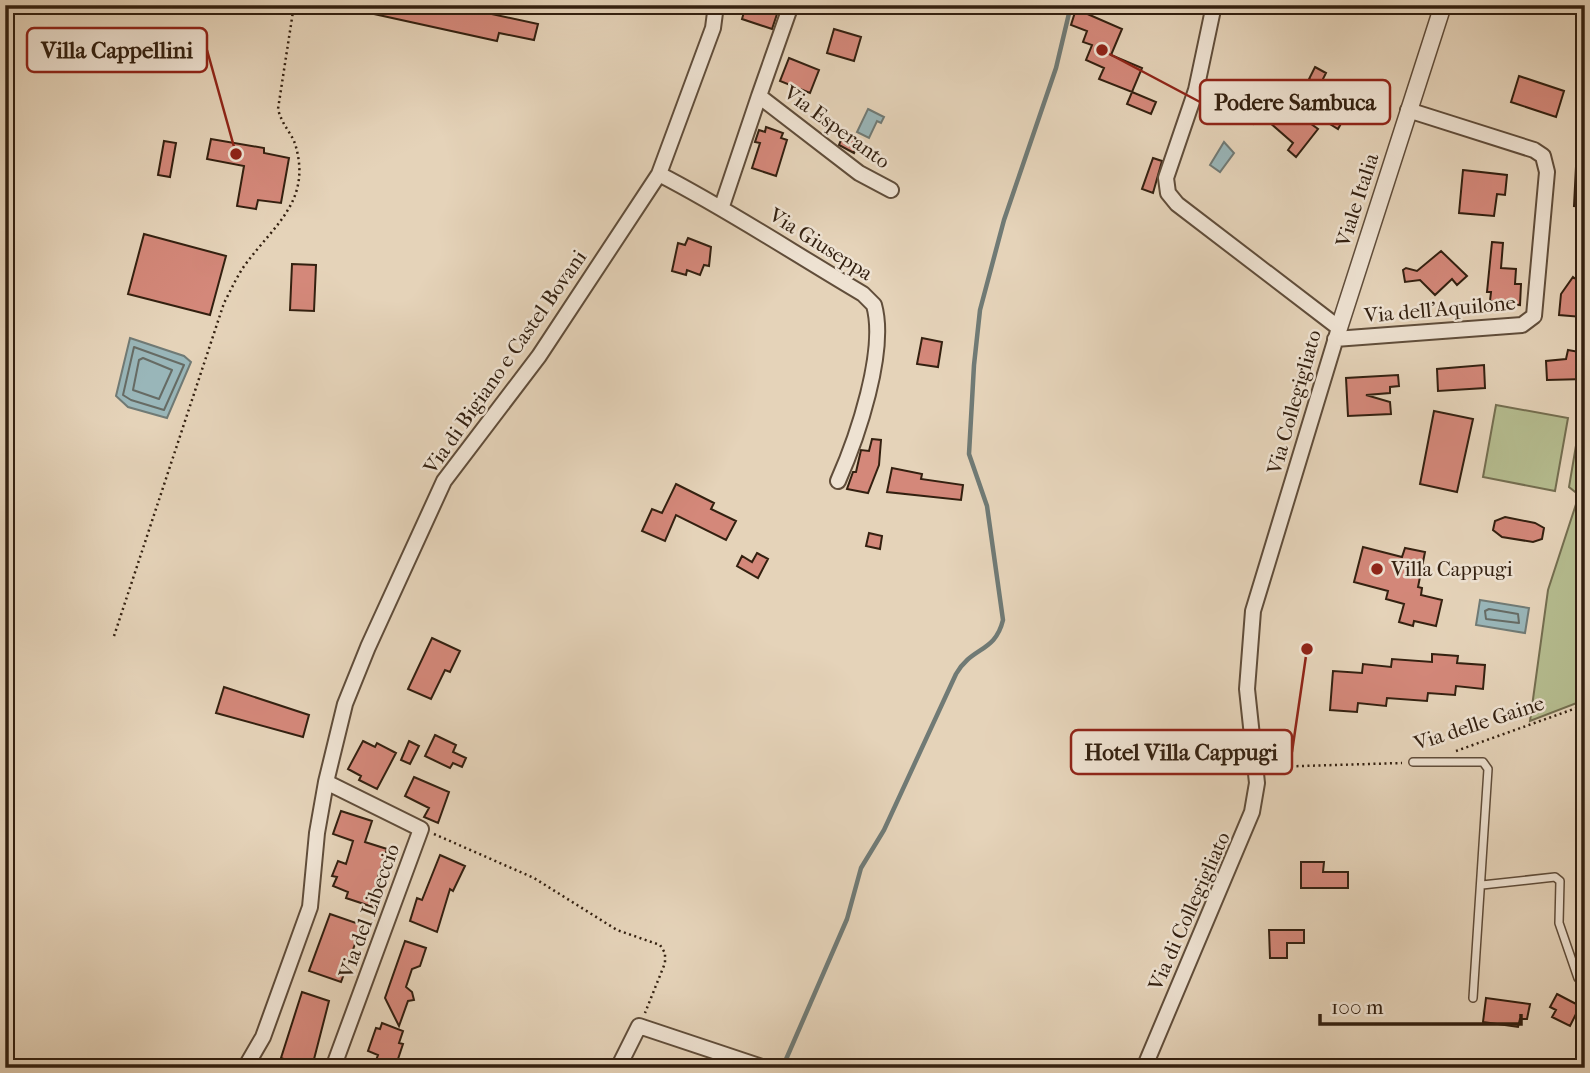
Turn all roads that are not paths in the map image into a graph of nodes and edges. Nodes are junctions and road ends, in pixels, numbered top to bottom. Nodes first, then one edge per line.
1 (716, 5) edge
2 (792, 5) edge
3 (1214, 5) edge
4 (1443, 5) edge
5 (759, 96) junction
6 (1408, 110) junction
7 (659, 174) junction
8 (891, 190) dead end
9 (722, 206) junction
10 (1337, 333) junction
11 (838, 481) dead end
12 (1413, 762) road end
13 (1256, 767) joint
14 (326, 782) junction
15 (1482, 885) junction
16 (1578, 978) dead end
17 (1474, 998) dead end
18 (245, 1068) edge
19 (333, 1068) edge
20 (618, 1068) edge
21 (765, 1068) edge
22 (1144, 1068) edge

1 - 7 street, Via di Bigiano e Castel Bovani
2 - 5 street, Via Esperanto
3 - 10 street, Via Collegigliato
4 - 6 street, Viale Italia
5 - 8 street, Via Esperanto
5 - 9 street, Via Esperanto
6 - 10 street, Viale Italia
6 - 10 street, Via dell'Aquilone
7 - 9 street, Via Giuseppa
7 - 14 street, Via di Bigiano e Castel Bovani
9 - 11 street, Via Giuseppa
10 - 13 street, Via Collegigliato
12 - 15 lane
13 - 22 street, Via di Collegigliato
14 - 18 street, Via di Bigiano e Castel Bovani
14 - 19 street, Via del Libeccio
15 - 16 lane
15 - 17 lane
20 - 21 street

